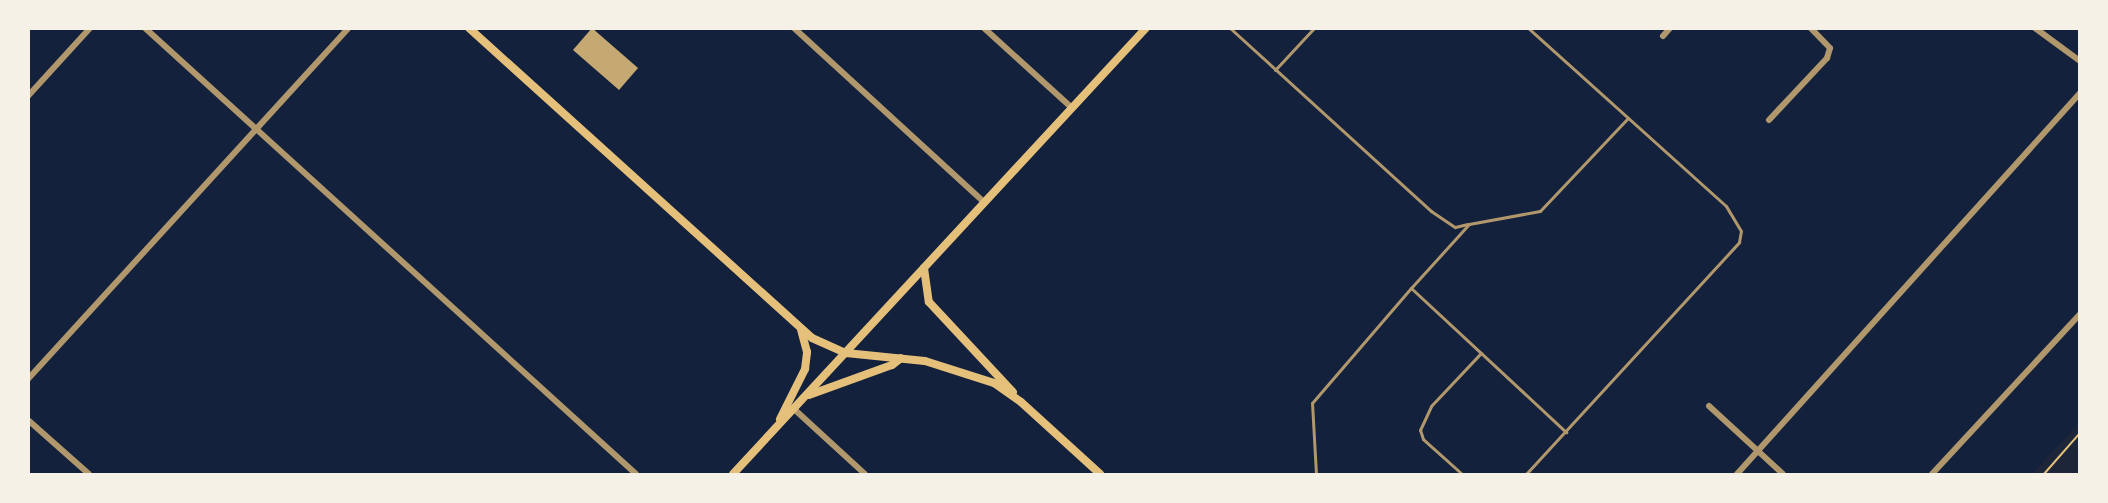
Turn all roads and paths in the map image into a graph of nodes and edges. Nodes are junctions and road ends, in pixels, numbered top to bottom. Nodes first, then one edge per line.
1 (90, 28) edge
2 (145, 28) edge
3 (349, 28) edge
4 (469, 28) edge
5 (794, 28) edge
6 (984, 28) edge
7 (1146, 28) edge
8 (1230, 28) edge
9 (1314, 28) edge
10 (1528, 28) edge
11 (1670, 28) edge
12 (1811, 28) edge
13 (2037, 29) edge
14 (1664, 36) dead end
15 (2079, 61) edge
16 (1275, 70) junction
17 (2079, 93) edge
18 (28, 96) edge
19 (1072, 108) junction
20 (1628, 118) junction
21 (1769, 120) dead end
22 (257, 130) junction
23 (985, 203) junction
24 (1469, 224) junction
25 (924, 268) junction
26 (1412, 288) junction
27 (2079, 315) edge
28 (801, 330) junction
29 (1481, 352) junction
30 (846, 353) junction
31 (901, 358) junction
32 (28, 379) edge
33 (806, 396) junction
34 (1021, 402) junction
35 (1709, 406) dead end
36 (794, 409) junction
37 (28, 420) edge
38 (773, 432) junction
39 (1566, 432) junction
40 (2079, 433) edge
41 (1758, 452) junction
42 (89, 474) edge
43 (636, 474) edge
44 (733, 474) edge
45 (865, 474) edge
46 (1100, 474) edge
47 (1316, 474) edge
48 (1462, 474) edge
49 (1526, 474) edge
50 (1737, 474) edge
51 (1783, 474) edge
52 (1932, 474) edge
53 (2044, 474) edge

1 - 18 street
2 - 22 street
3 - 22 street
4 - 28 main road
5 - 23 street
6 - 19 street
7 - 19 main road
8 - 16 lane
9 - 16 lane
10 - 20 lane
11 - 14 street
12 - 21 street
13 - 15 street
16 - 24 lane
17 - 41 street
19 - 23 main road
20 - 24 lane
20 - 39 lane
22 - 32 street
22 - 43 street
23 - 25 main road
24 - 26 lane
25 - 30 main road
25 - 34 main road
26 - 29 lane
26 - 47 lane
27 - 52 street
28 - 30 main road
28 - 38 main road
29 - 39 lane
29 - 48 lane
30 - 31 main road
30 - 33 main road
31 - 33 main road
31 - 34 main road
33 - 36 main road
34 - 46 main road
35 - 41 street
36 - 38 main road
36 - 45 street
37 - 42 street
38 - 44 main road
39 - 49 lane
40 - 53 path
41 - 50 street
41 - 51 street

